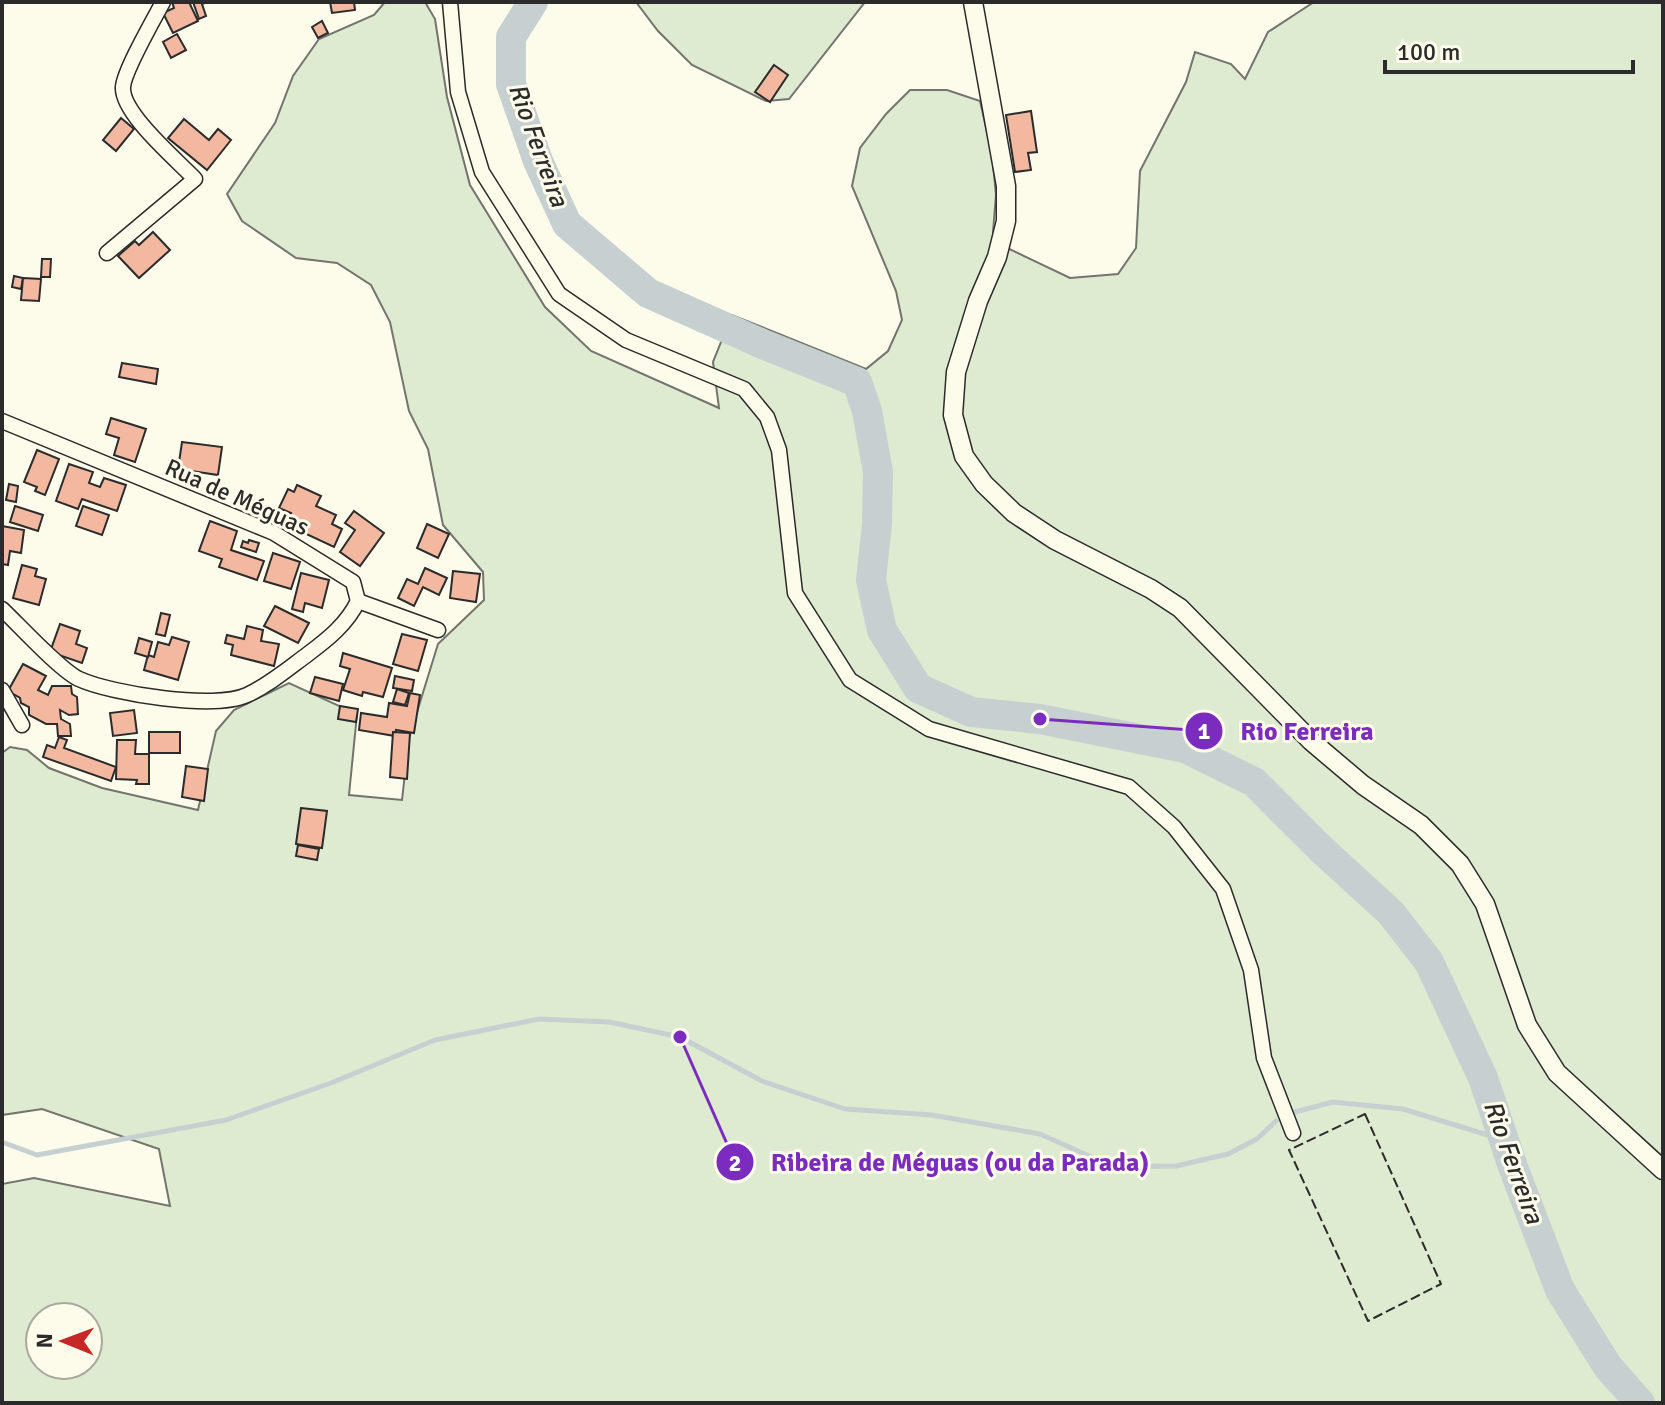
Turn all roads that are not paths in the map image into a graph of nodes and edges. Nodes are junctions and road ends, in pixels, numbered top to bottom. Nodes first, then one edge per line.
1 (163, 2) edge
2 (450, 2) edge
3 (973, 2) edge
4 (107, 253) dead end
5 (2, 421) edge
6 (358, 601) junction
7 (2, 609) edge
8 (438, 630) dead end
9 (2, 690) edge
10 (22, 725) dead end
11 (1293, 1133) dead end
12 (1663, 1170) edge

1 - 4 street
2 - 11 street
3 - 12 street
5 - 6 street, Rua de Méguas
6 - 7 street
6 - 8 street
9 - 10 street

